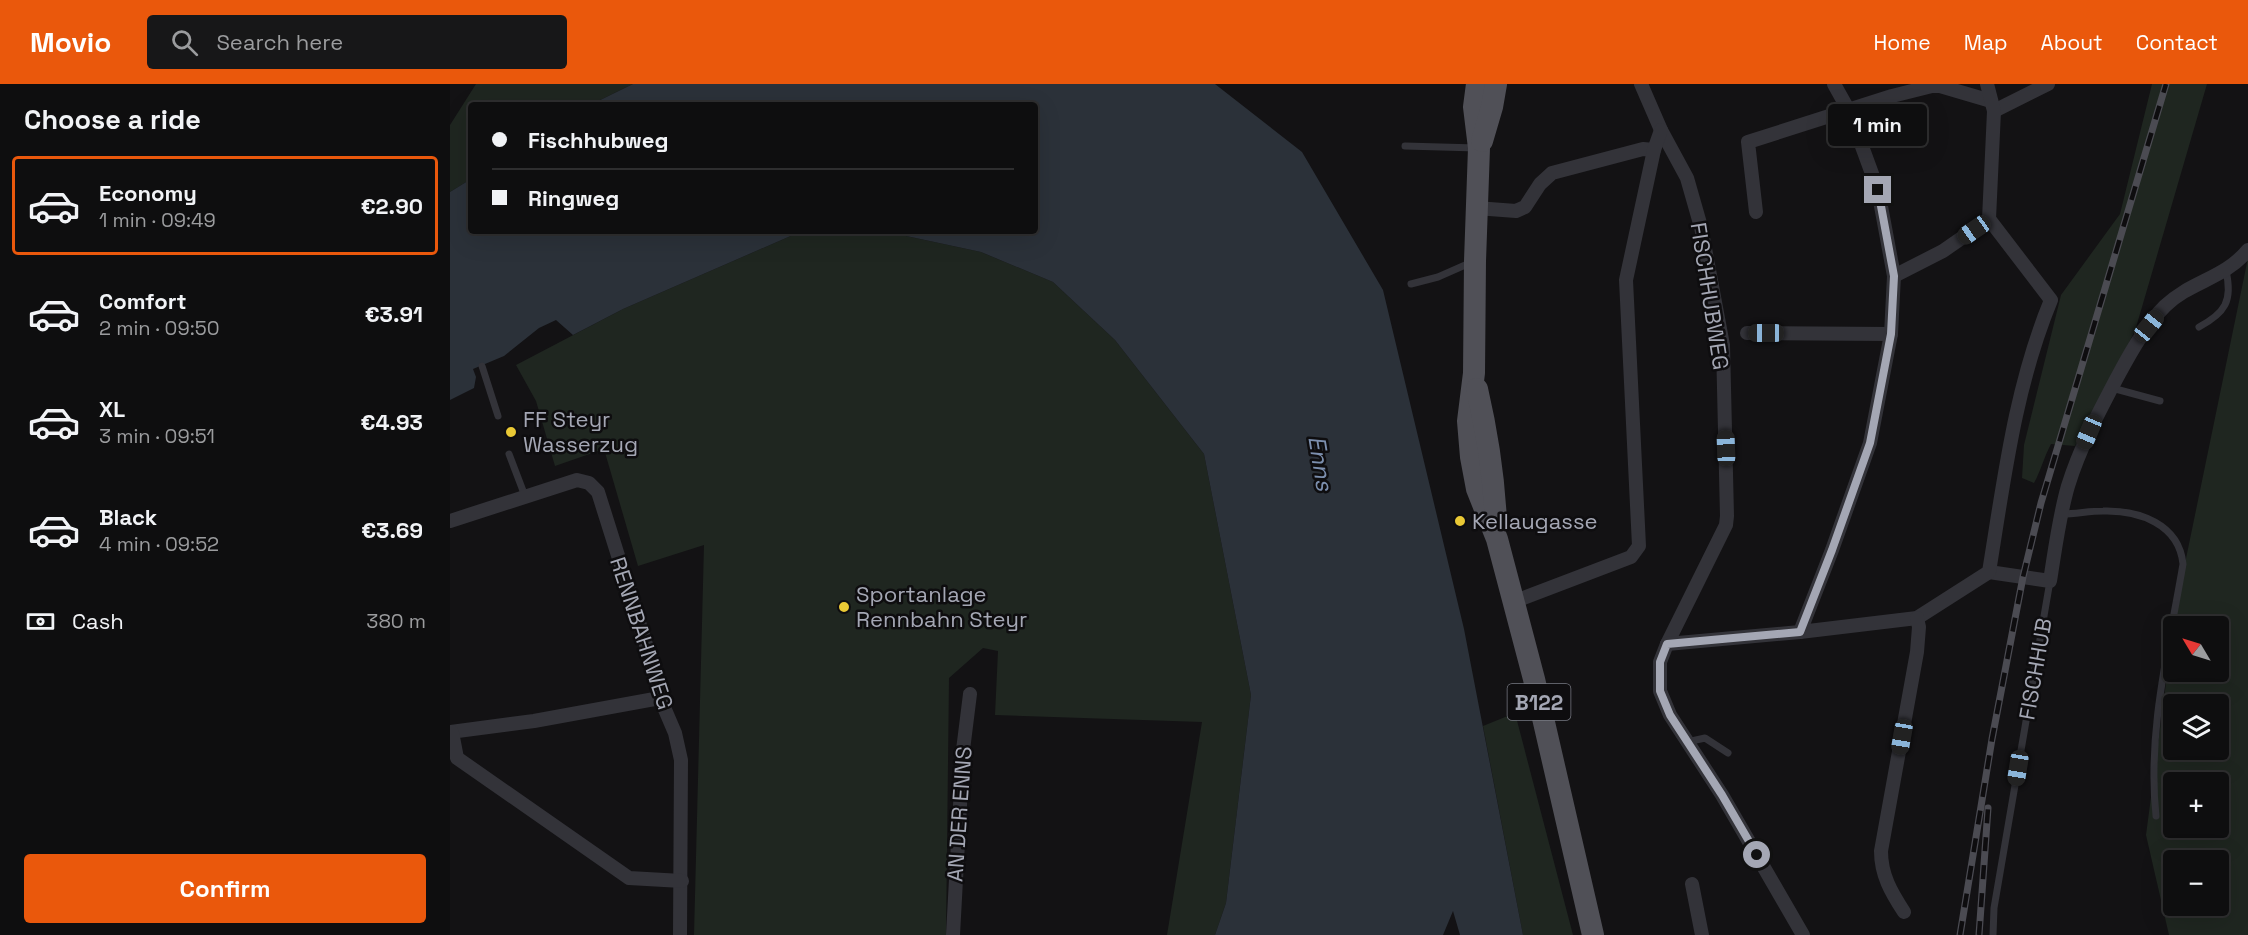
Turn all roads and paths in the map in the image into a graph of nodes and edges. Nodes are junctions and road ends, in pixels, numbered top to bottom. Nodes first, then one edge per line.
1 (1477, 84) edge
2 (1496, 84) edge
3 (1641, 84) edge
4 (1834, 84) edge
5 (1987, 84) edge
6 (2048, 84) edge
7 (1993, 106) junction
8 (1849, 111) junction
9 (1661, 130) junction
10 (1406, 146) dead end
11 (1479, 148) junction
12 (1654, 150) junction
13 (1476, 208) junction
14 (1756, 212) dead end
15 (1989, 219) junction
16 (2248, 250) edge
17 (1474, 261) junction
18 (2226, 271) junction
19 (1894, 276) junction
20 (1411, 284) dead end
21 (2199, 327) dead end
22 (1747, 333) dead end
23 (1891, 334) junction
24 (482, 366) dead end
25 (2112, 388) junction
26 (2160, 401) dead end
27 (498, 416) dead end
28 (509, 453) dead end
29 (525, 496) junction
30 (2062, 514) junction
31 (450, 521) edge
32 (1989, 572) junction
33 (2050, 581) junction
34 (1514, 602) junction
35 (1917, 618) junction
36 (1800, 632) junction
37 (1667, 644) junction
38 (970, 694) dead end
39 (660, 698) junction
40 (451, 732) edge
41 (1687, 742) junction
42 (1728, 753) dead end
43 (2156, 816) dead end
44 (681, 882) junction
45 (1692, 884) dead end
46 (1904, 912) dead end
47 (680, 935) edge
48 (953, 935) edge
49 (1593, 935) edge
50 (1702, 935) edge
51 (1803, 935) edge
52 (1993, 935) edge

1 - 11 main road, B122
2 - 11 main road, B122
3 - 9 street, FISCHHUBWEG
4 - 8 street
5 - 7 street
6 - 7 street
7 - 8 street
7 - 15 street
8 - 14 street
8 - 19 street
9 - 12 street
9 - 37 street, FISCHHUBWEG
10 - 11 lane
11 - 13 main road, B122
12 - 13 street
12 - 34 street
13 - 17 main road, B122
15 - 19 street
15 - 32 street
16 - 18 street, FISCHHUB
17 - 20 lane
17 - 34 main road, B122
18 - 21 lane
18 - 25 street, FISCHHUB
19 - 23 street
22 - 23 street, FISCHHUBWEG
23 - 36 street
24 - 27 lane
25 - 26 lane
25 - 30 street, FISCHHUB
28 - 29 lane
29 - 31 street, RENNBAHNWEG
29 - 39 street, RENNBAHNWEG
30 - 33 street, FISCHHUB
30 - 43 lane
32 - 33 street
32 - 35 street
33 - 52 lane, FISCHHUB
34 - 49 main road, B122
35 - 36 street
35 - 46 street
36 - 37 street
37 - 41 street, FISCHHUBWEG
38 - 48 street, AN DER ENNS
39 - 40 street
39 - 44 street, RENNBAHNWEG
40 - 44 street
41 - 42 lane
41 - 51 street, FISCHHUBWEG
44 - 47 street, RENNBAHNWEG
45 - 50 street

